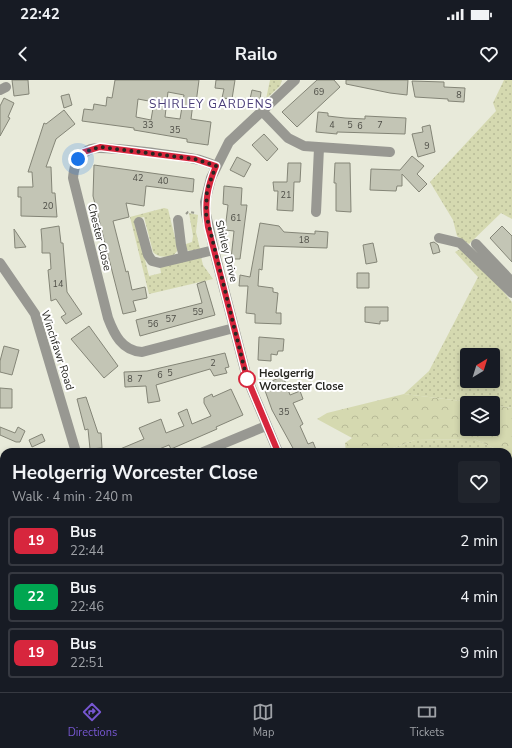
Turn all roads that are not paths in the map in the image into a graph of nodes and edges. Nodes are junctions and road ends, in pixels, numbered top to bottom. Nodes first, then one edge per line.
1 (294, 80) edge
2 (262, 110) junction
3 (319, 148) junction
4 (390, 152) dead end
5 (216, 166) junction
6 (316, 212) dead end
7 (178, 220) dead end
8 (139, 222) dead end
9 (439, 238) dead end
10 (476, 244) dead end
11 (214, 250) junction
12 (184, 257) junction
13 (0, 263) edge
14 (512, 282) edge
15 (512, 293) edge
16 (234, 328) junction
17 (266, 426) junction
18 (75, 448) edge
19 (213, 448) edge
20 (276, 448) edge

1 - 2 street, Shirley Drive
2 - 3 street
2 - 5 street, Shirley Drive
3 - 4 street
3 - 6 street
5 - 11 street, Shirley Drive
5 - 16 street, Chester Close
7 - 12 street
8 - 12 street
9 - 15 street
10 - 14 street
11 - 12 street
11 - 16 street, Shirley Drive
13 - 18 street, Winchfawr Road
16 - 17 street, Shirley Drive
17 - 19 street
17 - 20 street, Shirley Drive

